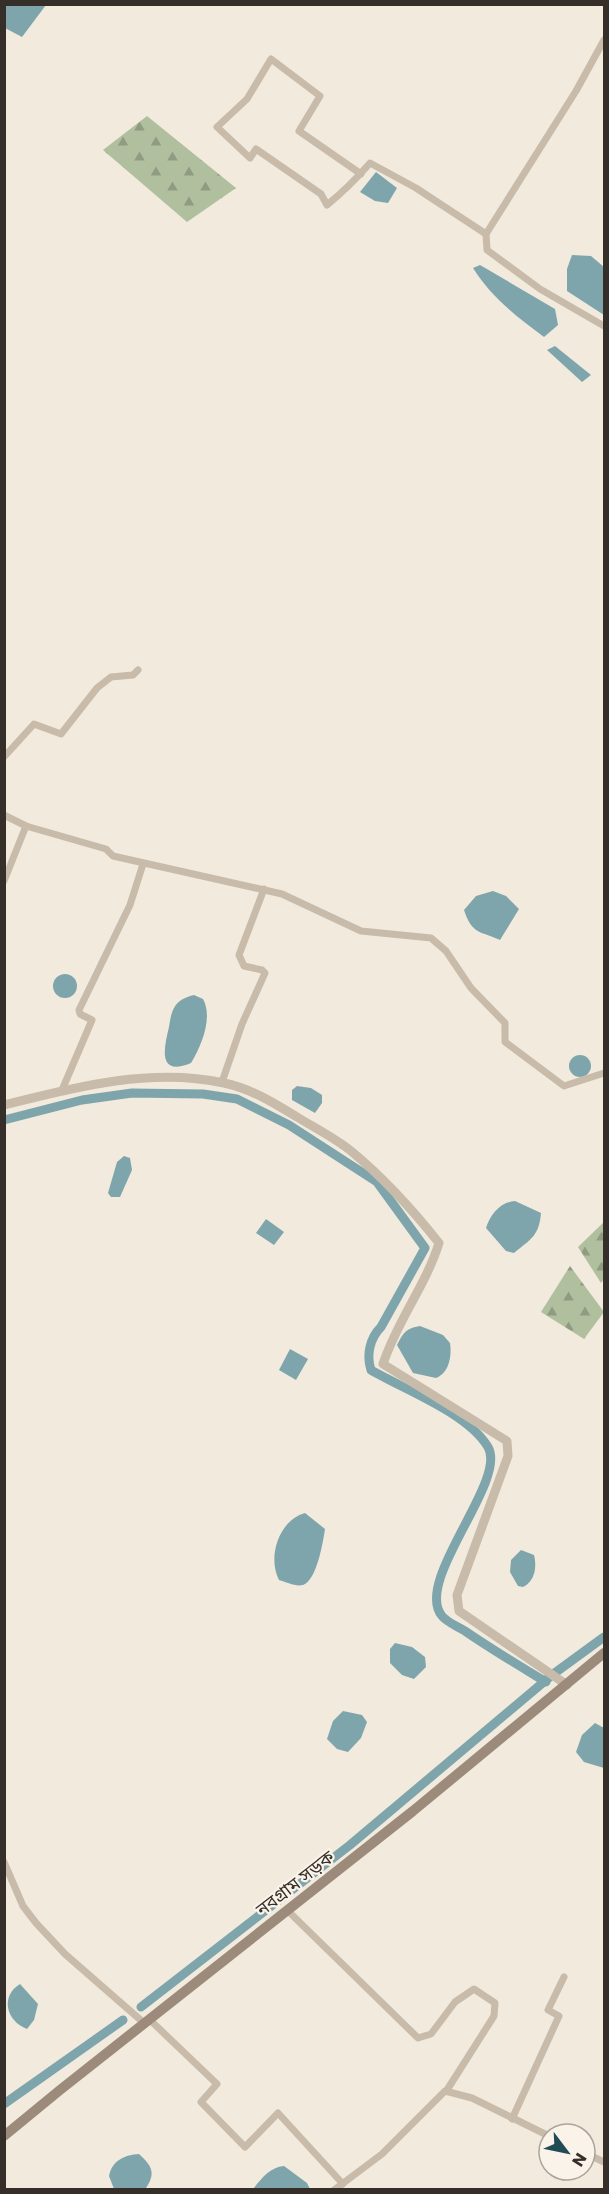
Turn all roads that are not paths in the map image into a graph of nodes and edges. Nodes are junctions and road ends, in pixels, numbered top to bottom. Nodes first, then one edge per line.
1 (604, 40) edge
2 (361, 174) junction
3 (486, 234) junction
4 (604, 326) edge
5 (138, 670) dead end
6 (4, 757) edge
7 (4, 815) edge
8 (26, 826) junction
9 (143, 864) junction
10 (4, 881) edge
11 (264, 889) junction
12 (604, 1073) edge
13 (222, 1083) junction
14 (62, 1090) junction
15 (4, 1105) edge
16 (604, 1653) edge
17 (564, 1683) junction
18 (4, 1862) edge
19 (287, 1910) junction
20 (564, 1977) dead end
21 (146, 2021) junction
22 (447, 2090) junction
23 (512, 2119) junction
24 (537, 2130) edge
25 (4, 2136) edge
26 (343, 2184) junction
27 (334, 2190) edge

1 - 3 street
2 - 2 street
2 - 3 street
3 - 4 street
5 - 6 street
7 - 8 street
8 - 9 street
8 - 10 street
9 - 11 street
9 - 14 street
11 - 12 street
11 - 13 street
13 - 14 street
13 - 17 street
14 - 15 street
16 - 17 main road, নবগ্রাম সড়ক
17 - 19 main road, নবগ্রাম সড়ক
18 - 21 street
19 - 21 main road, নবগ্রাম সড়ক
19 - 22 street
20 - 23 street
21 - 25 main road, নবগ্রাম সড়ক
21 - 26 street
22 - 23 street
22 - 26 street
23 - 24 street
26 - 27 street

